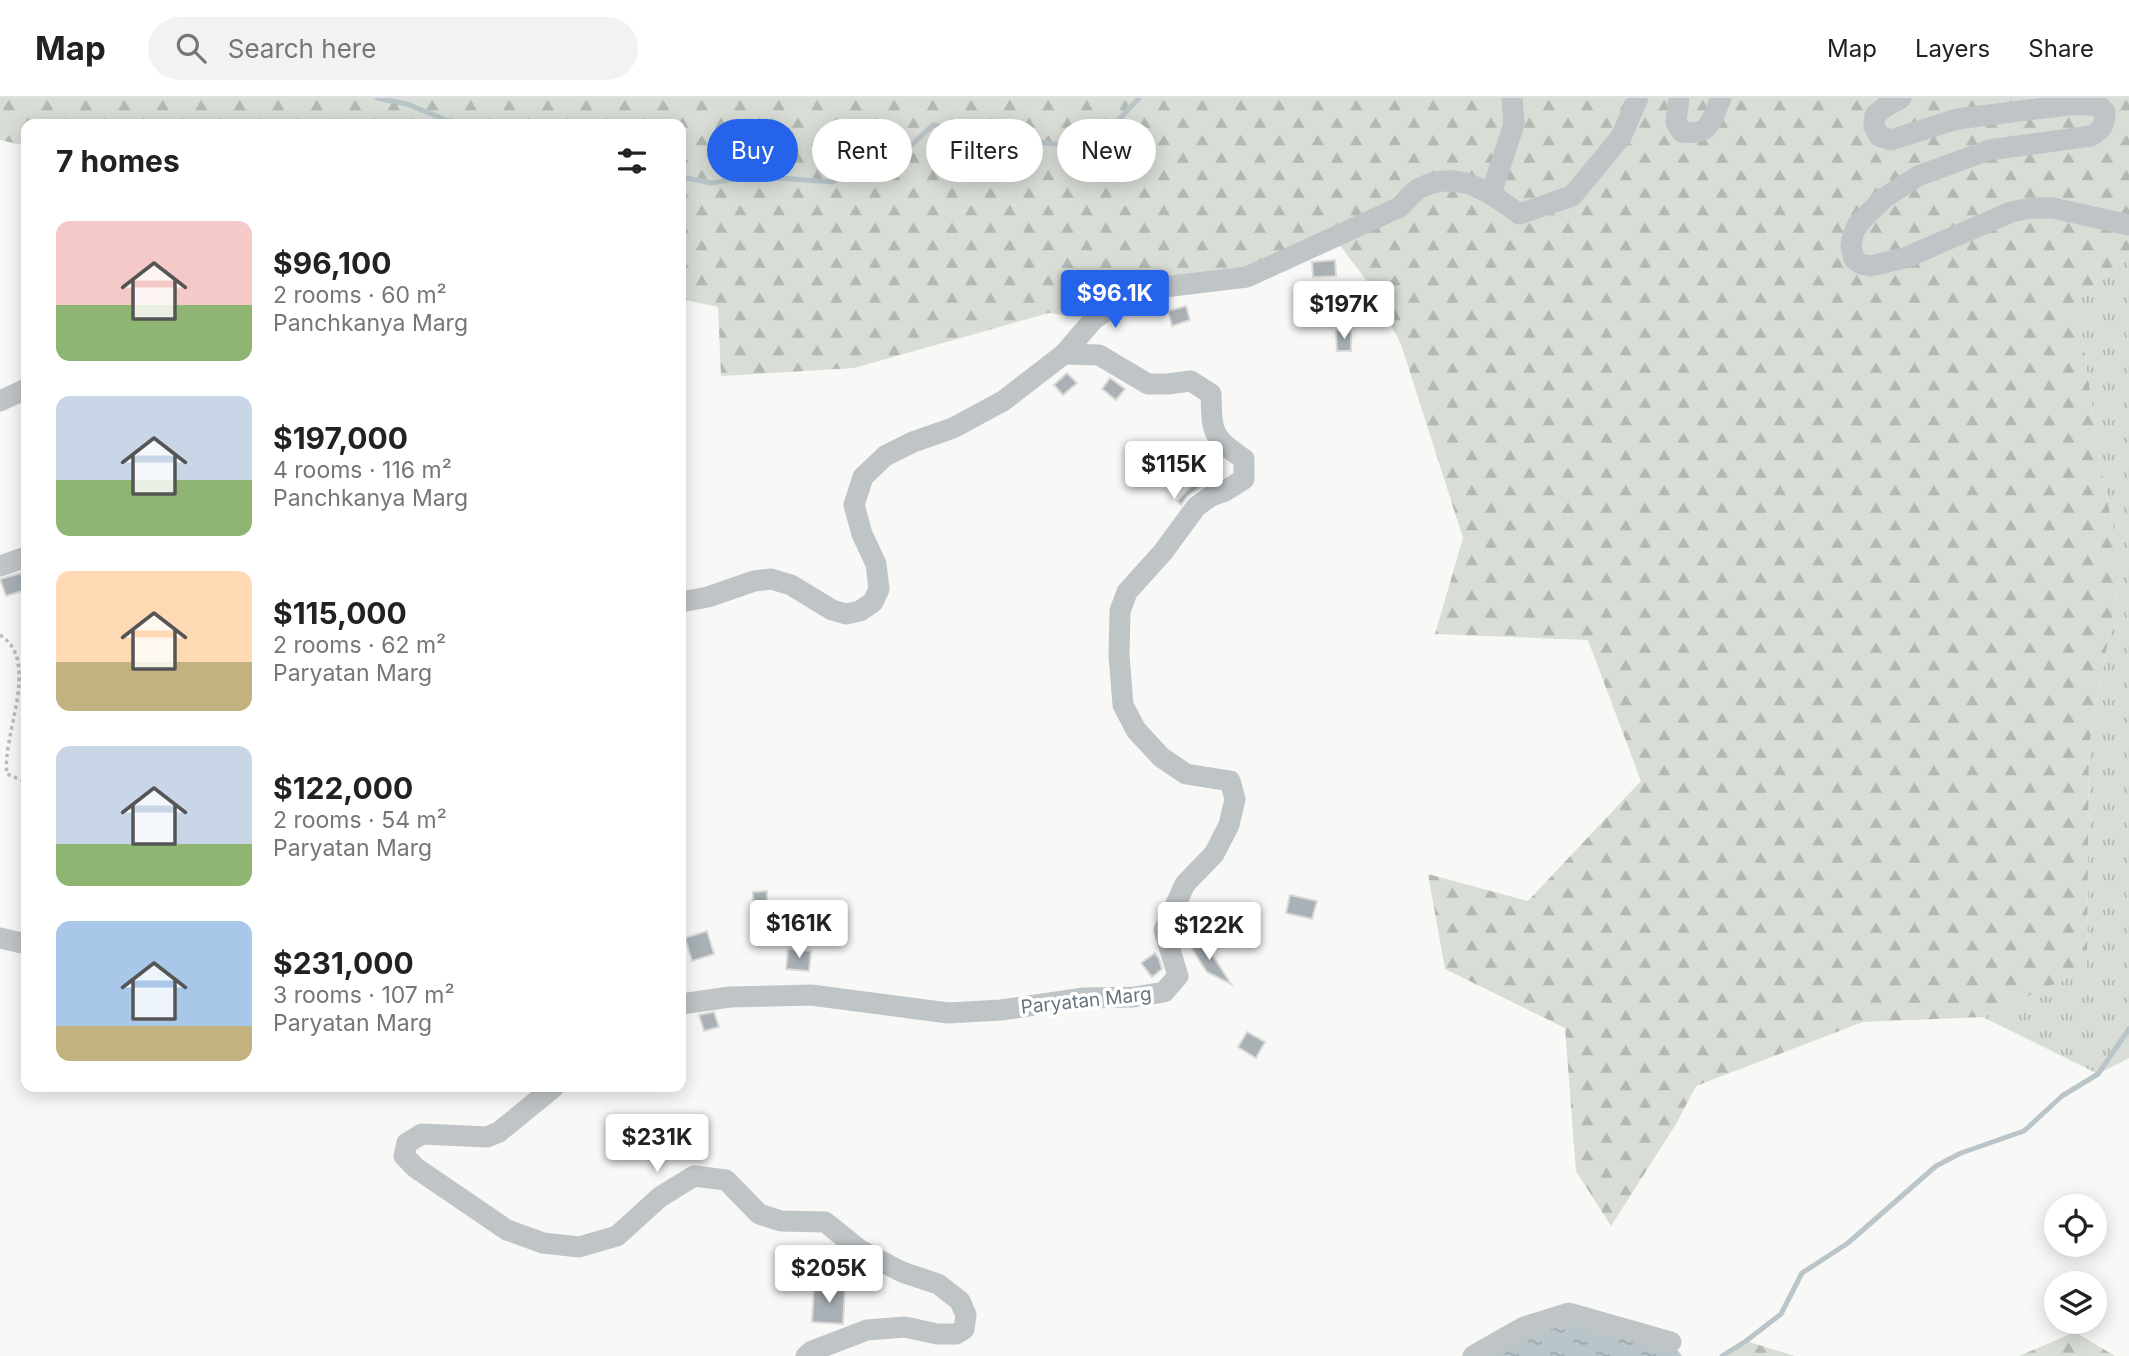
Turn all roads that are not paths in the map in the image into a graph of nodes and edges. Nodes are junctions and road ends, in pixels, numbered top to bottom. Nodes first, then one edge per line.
1 (1512, 98) edge
2 (1637, 98) edge
3 (1679, 98) edge
4 (1721, 98) edge
5 (1902, 98) edge
6 (1491, 194) junction
7 (2129, 225) edge
8 (1064, 354) junction
9 (21, 391) edge
10 (0, 401) edge
11 (21, 559) edge
12 (0, 566) edge
13 (686, 601) edge
14 (0, 938) edge
15 (21, 943) edge
16 (686, 1003) edge
17 (548, 1092) edge
18 (1671, 1342) dead end
19 (806, 1356) edge
20 (1473, 1356) edge

1 - 6 street
2 - 6 street
3 - 4 street
5 - 7 street
6 - 8 street
8 - 13 street
8 - 16 street, Paryatan Marg
9 - 10 street
11 - 12 street
14 - 15 street
17 - 19 street
18 - 20 street

